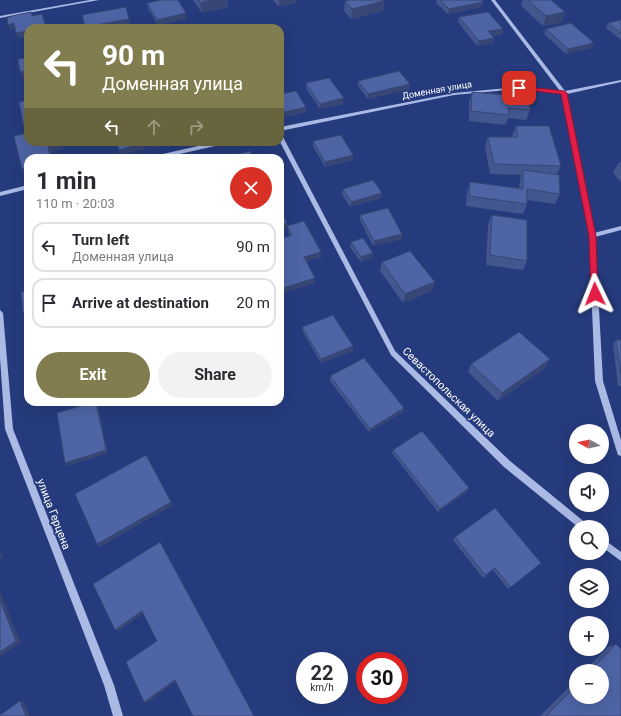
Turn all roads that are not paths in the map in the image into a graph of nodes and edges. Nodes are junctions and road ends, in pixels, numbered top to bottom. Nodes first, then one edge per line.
1 (97, 0) edge
2 (493, 0) edge
3 (0, 17) edge
4 (621, 81) edge
5 (564, 93) junction
6 (284, 128) edge
7 (284, 145) edge
8 (206, 146) edge
9 (172, 154) edge
10 (24, 188) edge
11 (0, 194) edge
12 (621, 228) edge
13 (592, 236) junction
14 (0, 314) edge
15 (621, 452) edge
16 (575, 520) edge
17 (609, 548) edge
18 (621, 558) edge
19 (118, 716) edge

1 - 3 street
2 - 5 street
4 - 5 street, Доменная улица
5 - 6 street, Доменная улица
5 - 13 street
7 - 16 street, Севастопольская улица
8 - 9 street
10 - 11 street
12 - 13 street
13 - 15 street
14 - 19 street, улица Герцена
17 - 18 street

